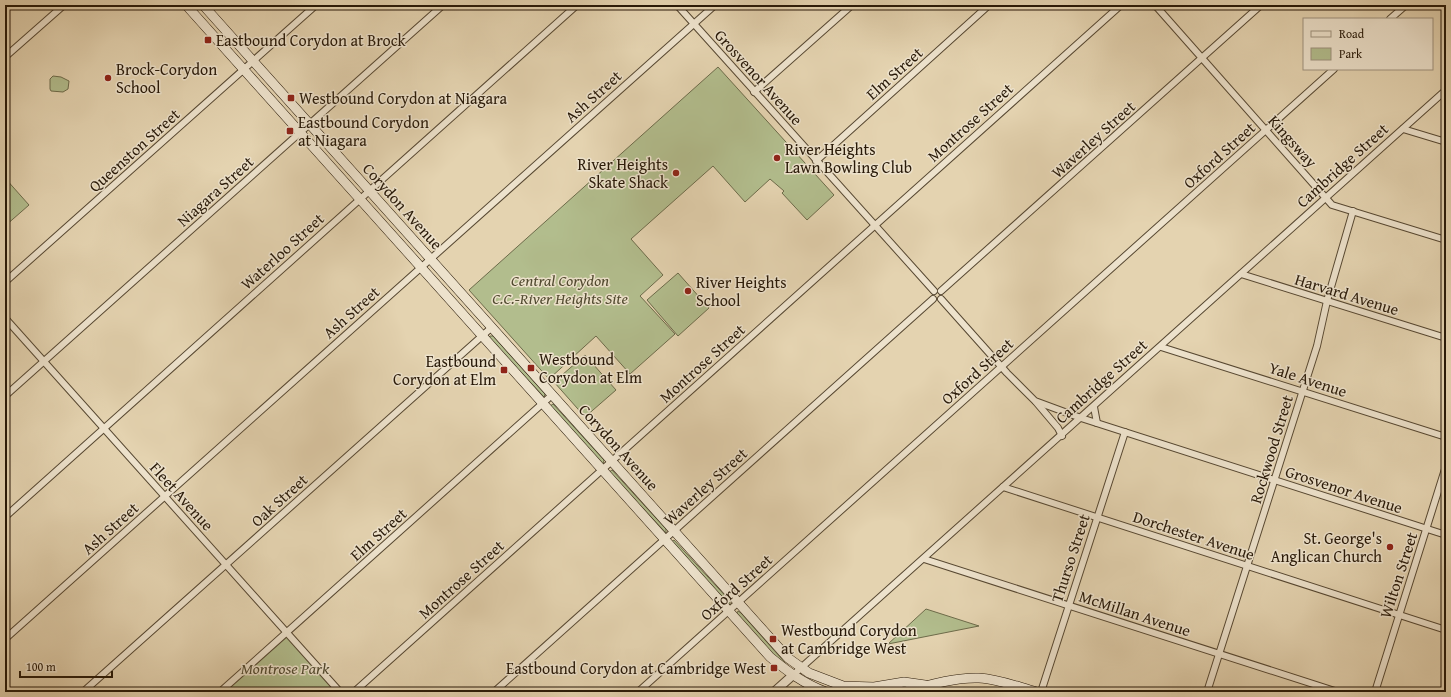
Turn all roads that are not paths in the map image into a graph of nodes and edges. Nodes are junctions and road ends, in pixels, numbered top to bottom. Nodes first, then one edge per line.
1 (64, 5) edge
2 (187, 5) edge
3 (203, 5) edge
4 (316, 5) edge
5 (443, 5) edge
6 (577, 5) edge
7 (677, 5) edge
8 (715, 5) edge
9 (852, 5) edge
10 (989, 5) edge
11 (1121, 5) edge
12 (1155, 5) edge
13 (1261, 5) edge
14 (1406, 5) edge
15 (1391, 18) edge
16 (694, 24) junction
17 (5, 57) edge
18 (1202, 58) junction
19 (254, 61) junction
20 (244, 69) junction
21 (1333, 70) edge
22 (1446, 90) edge
23 (754, 92) junction
24 (309, 124) junction
25 (1403, 129) junction
26 (1266, 130) junction
27 (300, 132) junction
28 (1446, 142) edge
29 (816, 161) junction
30 (369, 191) junction
31 (1326, 198) junction
32 (360, 200) junction
33 (1353, 211) junction
34 (874, 225) junction
35 (1446, 240) edge
36 (430, 258) junction
37 (421, 267) junction
38 (1241, 274) junction
39 (5, 282) edge
40 (934, 291) junction
41 (941, 292) junction
42 (933, 299) junction
43 (941, 299) junction
44 (1327, 301) junction
45 (5, 318) edge
46 (491, 328) junction
47 (482, 336) junction
48 (1446, 338) edge
49 (1161, 347) junction
50 (44, 361) junction
51 (1001, 367) junction
52 (1303, 391) junction
53 (552, 395) junction
54 (5, 396) edge
55 (1035, 401) junction
56 (543, 404) junction
57 (1094, 407) junction
58 (1081, 418) junction
59 (1097, 423) junction
60 (104, 428) junction
61 (1125, 432) junction
62 (1062, 436) junction
63 (1446, 437) edge
64 (612, 461) junction
65 (1446, 466) edge
66 (602, 470) junction
67 (1275, 480) junction
68 (1003, 487) junction
69 (165, 496) junction
70 (5, 517) edge
71 (1097, 517) junction
72 (1426, 528) junction
73 (674, 531) junction
74 (1446, 535) edge
75 (665, 539) junction
76 (924, 559) junction
77 (226, 565) junction
78 (1247, 566) junction
79 (738, 602) junction
80 (1068, 605) junction
81 (728, 611) junction
82 (1398, 615) junction
83 (1446, 630) edge
84 (287, 633) junction
85 (5, 639) edge
86 (1219, 654) junction
87 (801, 668) junction
88 (793, 675) junction
89 (925, 685) junction
90 (83, 692) edge
91 (220, 692) edge
92 (340, 692) edge
93 (354, 692) edge
94 (494, 692) edge
95 (638, 692) edge
96 (774, 692) edge
97 (826, 692) edge
98 (906, 692) edge
99 (1037, 692) edge
100 (1041, 692) edge
101 (1207, 692) edge
102 (1338, 692) edge
103 (1375, 692) edge

1 - 17 street
2 - 20 main road, Corydon Avenue
3 - 19 main road, Corydon Avenue
4 - 19 street, Queenston Street
5 - 24 street, Niagara Street
6 - 30 street, Waterloo Street
7 - 16 street, Grosvenor Avenue
8 - 16 street, Ash Street
9 - 23 street
10 - 29 street, Elm Street
11 - 34 street, Montrose Street
12 - 18 street, Kingsway
13 - 18 street, Waverley Street
14 - 15 street
16 - 23 street, Grosvenor Avenue
16 - 36 street, Ash Street
18 - 26 street, Kingsway
18 - 41 street, Waverley Street
19 - 20 street, Queenston Street
19 - 24 main road, Corydon Avenue
20 - 27 main road, Corydon Avenue
20 - 39 street, Queenston Street
21 - 26 street, Oxford Street
22 - 25 street, Cambridge Street
23 - 29 street, Grosvenor Avenue
24 - 27 street, Niagara Street
24 - 30 main road, Corydon Avenue
25 - 28 street
25 - 31 street, Cambridge Street
26 - 31 street, Kingsway
26 - 51 street, Oxford Street
27 - 32 main road, Corydon Avenue
27 - 50 street, Niagara Street
29 - 34 street, Grosvenor Avenue
30 - 32 street, Waterloo Street
30 - 36 main road, Corydon Avenue
31 - 33 street, Kingsway
31 - 38 street, Cambridge Street
32 - 37 main road, Corydon Avenue
32 - 60 street, Waterloo Street
33 - 35 street, Kingsway
33 - 44 street, Rockwood Street
34 - 40 street, Grosvenor Avenue
34 - 64 street, Montrose Street
36 - 37 street, Ash Street
36 - 46 main road, Corydon Avenue
37 - 47 main road, Corydon Avenue
37 - 69 street, Ash Street
38 - 44 street, Harvard Avenue
38 - 49 street, Cambridge Street
40 - 41 street
40 - 42 street
41 - 43 street
42 - 43 street
42 - 73 street, Waverley Street
43 - 51 street, Grosvenor Avenue
44 - 48 street, Harvard Avenue
44 - 52 street, Rockwood Street
45 - 50 street, Fleet Avenue
46 - 47 street, Oak Street
46 - 53 main road, Corydon Avenue
47 - 56 main road, Corydon Avenue
47 - 77 street, Oak Street
49 - 52 street, Yale Avenue
49 - 57 street, Cambridge Street
50 - 54 street, Niagara Street
50 - 60 street, Fleet Avenue
51 - 55 street, Grosvenor Avenue
51 - 79 street, Oxford Street
52 - 63 street, Yale Avenue
52 - 67 street, Rockwood Street
53 - 56 street, Elm Street
53 - 64 main road, Corydon Avenue
55 - 58 street, Grosvenor Avenue
55 - 62 street, Grosvenor Avenue
56 - 66 main road, Corydon Avenue
56 - 84 street, Elm Street
57 - 58 street, Cambridge Street
57 - 59 street
58 - 59 street, Grosvenor Avenue
58 - 62 street, Cambridge Street
59 - 61 street, Grosvenor Avenue
60 - 69 street, Fleet Avenue
60 - 70 street, Waterloo Street
61 - 67 street, Grosvenor Avenue
61 - 71 street, Thurso Street
62 - 68 street, Cambridge Street
64 - 66 street, Montrose Street
64 - 73 main road, Corydon Avenue
65 - 72 street, Wilton Street
66 - 75 main road, Corydon Avenue
66 - 93 street, Montrose Street
67 - 72 street, Grosvenor Avenue
67 - 78 street, Rockwood Street
68 - 71 street, Dorchester Avenue
68 - 76 street, Cambridge Street
69 - 77 street, Fleet Avenue
69 - 85 street, Ash Street
71 - 78 street, Dorchester Avenue
71 - 80 street, Thurso Street
72 - 74 street, Grosvenor Avenue
72 - 82 street, Wilton Street
73 - 75 street, Waverley Street
73 - 79 main road, Corydon Avenue
75 - 81 main road, Corydon Avenue
75 - 94 street, Waverley Street
76 - 80 street, McMillan Avenue
76 - 87 street, Cambridge Street
77 - 84 street, Fleet Avenue
77 - 90 street, Oak Street
78 - 82 street, Dorchester Avenue
78 - 86 street, Rockwood Street
79 - 81 street, Oxford Street
79 - 87 main road, Corydon Avenue
80 - 86 street, McMillan Avenue
80 - 100 street, Thurso Street
81 - 88 main road, Corydon Avenue
81 - 95 street, Oxford Street
82 - 83 street, Dorchester Avenue
82 - 103 street, Wilton Street
84 - 91 street, Elm Street
84 - 92 street, Fleet Avenue
86 - 101 street, Rockwood Street
86 - 102 street, McMillan Avenue
87 - 88 street, Cambridge Street
87 - 89 main road, Corydon Avenue
88 - 96 street, Cambridge Street
88 - 97 main road, Corydon Avenue
89 - 98 main road, Corydon Avenue
89 - 99 main road, Corydon Avenue

